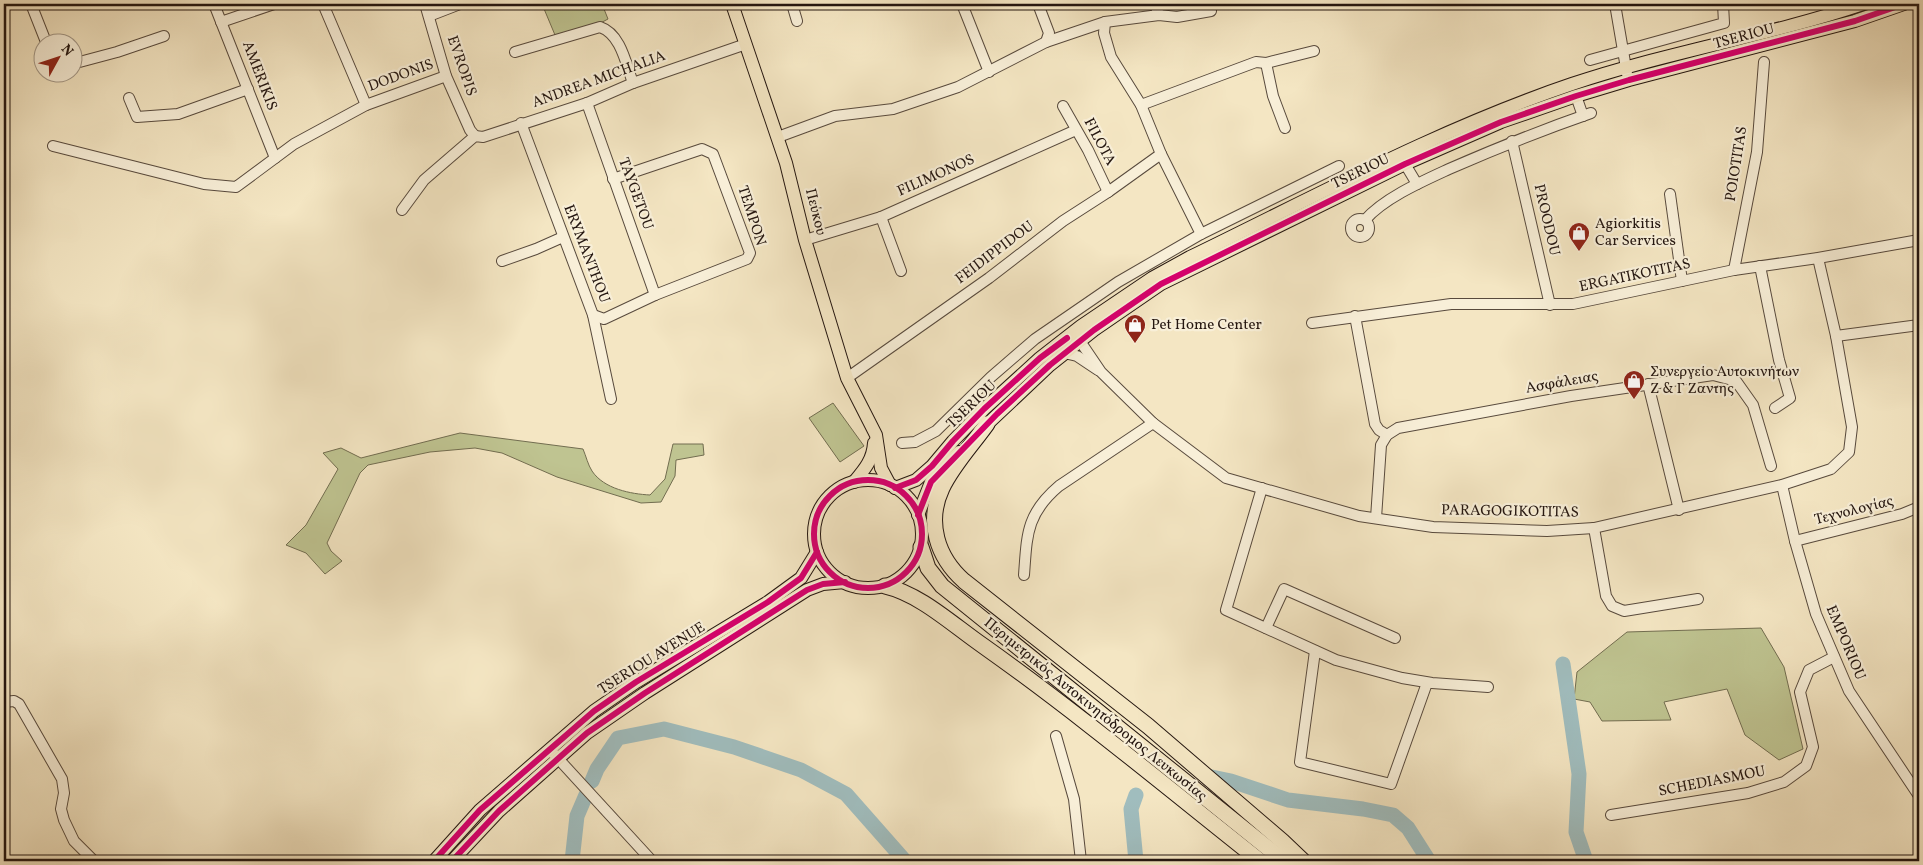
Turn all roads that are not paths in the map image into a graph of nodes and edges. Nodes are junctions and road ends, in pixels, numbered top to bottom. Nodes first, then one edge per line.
1 (31, 4) edge
2 (214, 4) edge
3 (274, 4) edge
4 (323, 4) edge
5 (425, 4) edge
6 (460, 4) edge
7 (732, 4) edge
8 (792, 4) edge
9 (962, 4) edge
10 (1038, 4) edge
11 (1155, 4) edge
12 (1615, 4) edge
13 (1723, 4) edge
14 (1863, 4) edge
15 (1904, 4) edge
16 (1843, 7) edge
17 (1211, 11) dead end
18 (1159, 15) junction
19 (429, 16) junction
20 (797, 21) dead end
21 (221, 22) junction
22 (1104, 22) junction
23 (1724, 23) junction
24 (42, 32) edge
25 (164, 36) dead end
26 (1724, 41) junction
27 (1046, 42) junction
28 (746, 44) junction
29 (1314, 51) dead end
30 (1624, 51) junction
31 (515, 52) dead end
32 (1590, 60) dead end
33 (82, 61) edge
34 (1764, 62) dead end
35 (1266, 63) junction
36 (1626, 67) junction
37 (989, 72) junction
38 (446, 76) junction
39 (1629, 80) junction
40 (633, 83) junction
41 (248, 88) junction
42 (1576, 96) junction
43 (129, 98) dead end
44 (587, 103) junction
45 (366, 105) junction
46 (1141, 105) junction
47 (1063, 106) dead end
48 (521, 124) junction
49 (1284, 128) dead end
50 (1076, 130) junction
51 (475, 136) junction
52 (778, 137) junction
53 (1512, 141) junction
54 (53, 146) dead end
55 (1162, 154) junction
56 (275, 158) junction
57 (1405, 164) junction
58 (1339, 166) dead end
59 (613, 179) junction
60 (1417, 184) junction
61 (1108, 192) junction
62 (1670, 194) dead end
63 (402, 210) dead end
64 (881, 217) junction
65 (1365, 220) dead end
66 (1201, 234) junction
67 (563, 237) junction
68 (805, 240) junction
69 (1919, 240) edge
70 (1818, 258) junction
71 (502, 261) dead end
72 (1760, 266) junction
73 (1734, 270) junction
74 (902, 271) dead end
75 (1682, 281) junction
76 (655, 295) junction
77 (1550, 306) junction
78 (593, 315) junction
79 (1355, 316) junction
80 (1312, 323) dead end
81 (1919, 324) edge
82 (1836, 336) junction
83 (1080, 341) junction
84 (1064, 353) junction
85 (1101, 372) junction
86 (847, 378) junction
87 (1648, 384) junction
88 (611, 399) dead end
89 (1775, 408) dead end
90 (1154, 423) junction
91 (987, 424) junction
92 (872, 427) junction
93 (1387, 435) junction
94 (902, 443) dead end
95 (1771, 466) dead end
96 (854, 482) junction
97 (1782, 485) junction
98 (893, 487) junction
99 (1262, 488) junction
100 (1919, 506) edge
101 (1679, 510) junction
102 (918, 515) junction
103 (1376, 518) junction
104 (1594, 528) junction
105 (1795, 541) junction
106 (921, 547) junction
107 (817, 552) junction
108 (1024, 575) dead end
109 (845, 582) junction
110 (886, 586) junction
111 (1698, 599) dead end
112 (1266, 628) junction
113 (1395, 638) dead end
114 (1315, 651) junction
115 (1834, 658) junction
116 (1427, 683) junction
117 (1488, 687) dead end
118 (4, 702) edge
119 (1056, 736) dead end
120 (548, 749) junction
121 (557, 759) junction
122 (1919, 796) edge
123 (1611, 815) dead end
124 (94, 861) edge
125 (434, 861) edge
126 (452, 861) edge
127 (652, 861) edge
128 (1081, 861) edge
129 (1260, 861) edge
130 (1284, 861) edge
131 (1303, 861) edge

1 - 24 street
2 - 21 street, AMERIKIS
3 - 21 street
4 - 45 street
5 - 19 street, EVROPIS
6 - 19 street
7 - 28 main road, Πεύκου
8 - 20 street
9 - 37 street
10 - 27 street
11 - 18 street
12 - 30 street
13 - 23 street
14 - 16 main road, TSERIOU
15 - 39 main road, TSERIOU
16 - 26 main road, TSERIOU
17 - 18 street
18 - 22 street
19 - 38 street, EVROPIS
21 - 41 street, AMERIKIS
22 - 27 street
22 - 46 street
23 - 26 street
23 - 30 street
25 - 33 street
26 - 36 main road, TSERIOU
27 - 37 street
28 - 40 street, ANDREA MICHALIA
28 - 52 main road, Πεύκου
29 - 35 street
30 - 32 street
30 - 36 street
31 - 40 street
34 - 73 street, POIOTITAS
35 - 46 street
35 - 49 street
36 - 39 street
36 - 98 main road, TSERIOU
37 - 52 street
38 - 45 street, DODONIS
38 - 51 street, EVROPIS
39 - 42 main road, TSERIOU
40 - 44 street, ANDREA MICHALIA
41 - 43 street
41 - 56 street, AMERIKIS
42 - 53 street
42 - 57 main road, TSERIOU
44 - 48 street, ANDREA MICHALIA
44 - 59 street, TAYGETOU
45 - 56 street, DODONIS
46 - 55 street
47 - 50 street, FILOTA
48 - 51 street, ANDREA MICHALIA
48 - 67 street, ERYMANTHOU
50 - 61 street, FILOTA
50 - 64 street, FILIMONOS
51 - 63 street
52 - 68 main road, Πεύκου
53 - 60 street
53 - 77 street, PROODOU
54 - 56 street, DODONIS
55 - 61 street, FEIDIPPIDOU
55 - 66 street
57 - 60 street
57 - 83 main road, TSERIOU
58 - 66 street
59 - 76 street, TAYGETOU
59 - 76 street, TEMPON
60 - 65 street
61 - 86 street, FEIDIPPIDOU
62 - 75 street
64 - 68 street, FILIMONOS
64 - 74 street
66 - 94 street
67 - 71 street
67 - 78 street, ERYMANTHOU
68 - 86 main road, Πεύκου
69 - 70 street, ERGATIKOTITAS
70 - 72 street, ERGATIKOTITAS
70 - 82 street, PARAGOGIKOTITAS
72 - 73 street, ERGATIKOTITAS
72 - 89 street
73 - 75 street, ERGATIKOTITAS
75 - 77 street, ERGATIKOTITAS
76 - 78 street, TEMPON
77 - 79 street, ERGATIKOTITAS
78 - 88 street, ERYMANTHOU
79 - 80 street, ERGATIKOTITAS
79 - 93 street
81 - 82 street
82 - 97 street, PARAGOGIKOTITAS
83 - 84 main road, TSERIOU
83 - 85 street, PARAGOGIKOTITAS
84 - 85 street
84 - 91 main road, TSERIOU
85 - 90 street, PARAGOGIKOTITAS
86 - 92 main road, Πεύκου
87 - 93 street, Ασφάλειας
87 - 95 street, Ασφάλειας
87 - 101 street
90 - 99 street, PARAGOGIKOTITAS
90 - 108 street
91 - 102 main road, TSERIOU
91 - 131 highway
92 - 96 main road, Πεύκου
92 - 98 main road, Πεύκου
93 - 103 street
96 - 98 main road
96 - 107 main road
97 - 101 street, PARAGOGIKOTITAS
97 - 105 street, EMPORIOU
98 - 102 main road
99 - 103 street, PARAGOGIKOTITAS
99 - 112 street
100 - 105 street, Τεχνολογίας
101 - 104 street, PARAGOGIKOTITAS
102 - 106 main road
103 - 104 street, PARAGOGIKOTITAS
104 - 111 street
105 - 115 street, EMPORIOU
106 - 110 main road
106 - 130 highway, Περιμετρικός Αυτοκινητόδρομος Λευκωσίας
107 - 109 main road
107 - 120 main road, TSERIOU AVENUE
109 - 110 main road
109 - 121 main road, TSERIOU AVENUE
110 - 129 highway, Περιμετρικός Αυτοκινητόδρομος Λευκωσίας
112 - 113 street
112 - 114 street
114 - 116 street
114 - 116 street
115 - 122 street, EMPORIOU
115 - 123 street, SCHEDIASMOU
116 - 117 street
118 - 124 street
119 - 128 street
120 - 121 street
120 - 125 main road, TSERIOU AVENUE
121 - 126 main road, TSERIOU AVENUE
121 - 127 street

